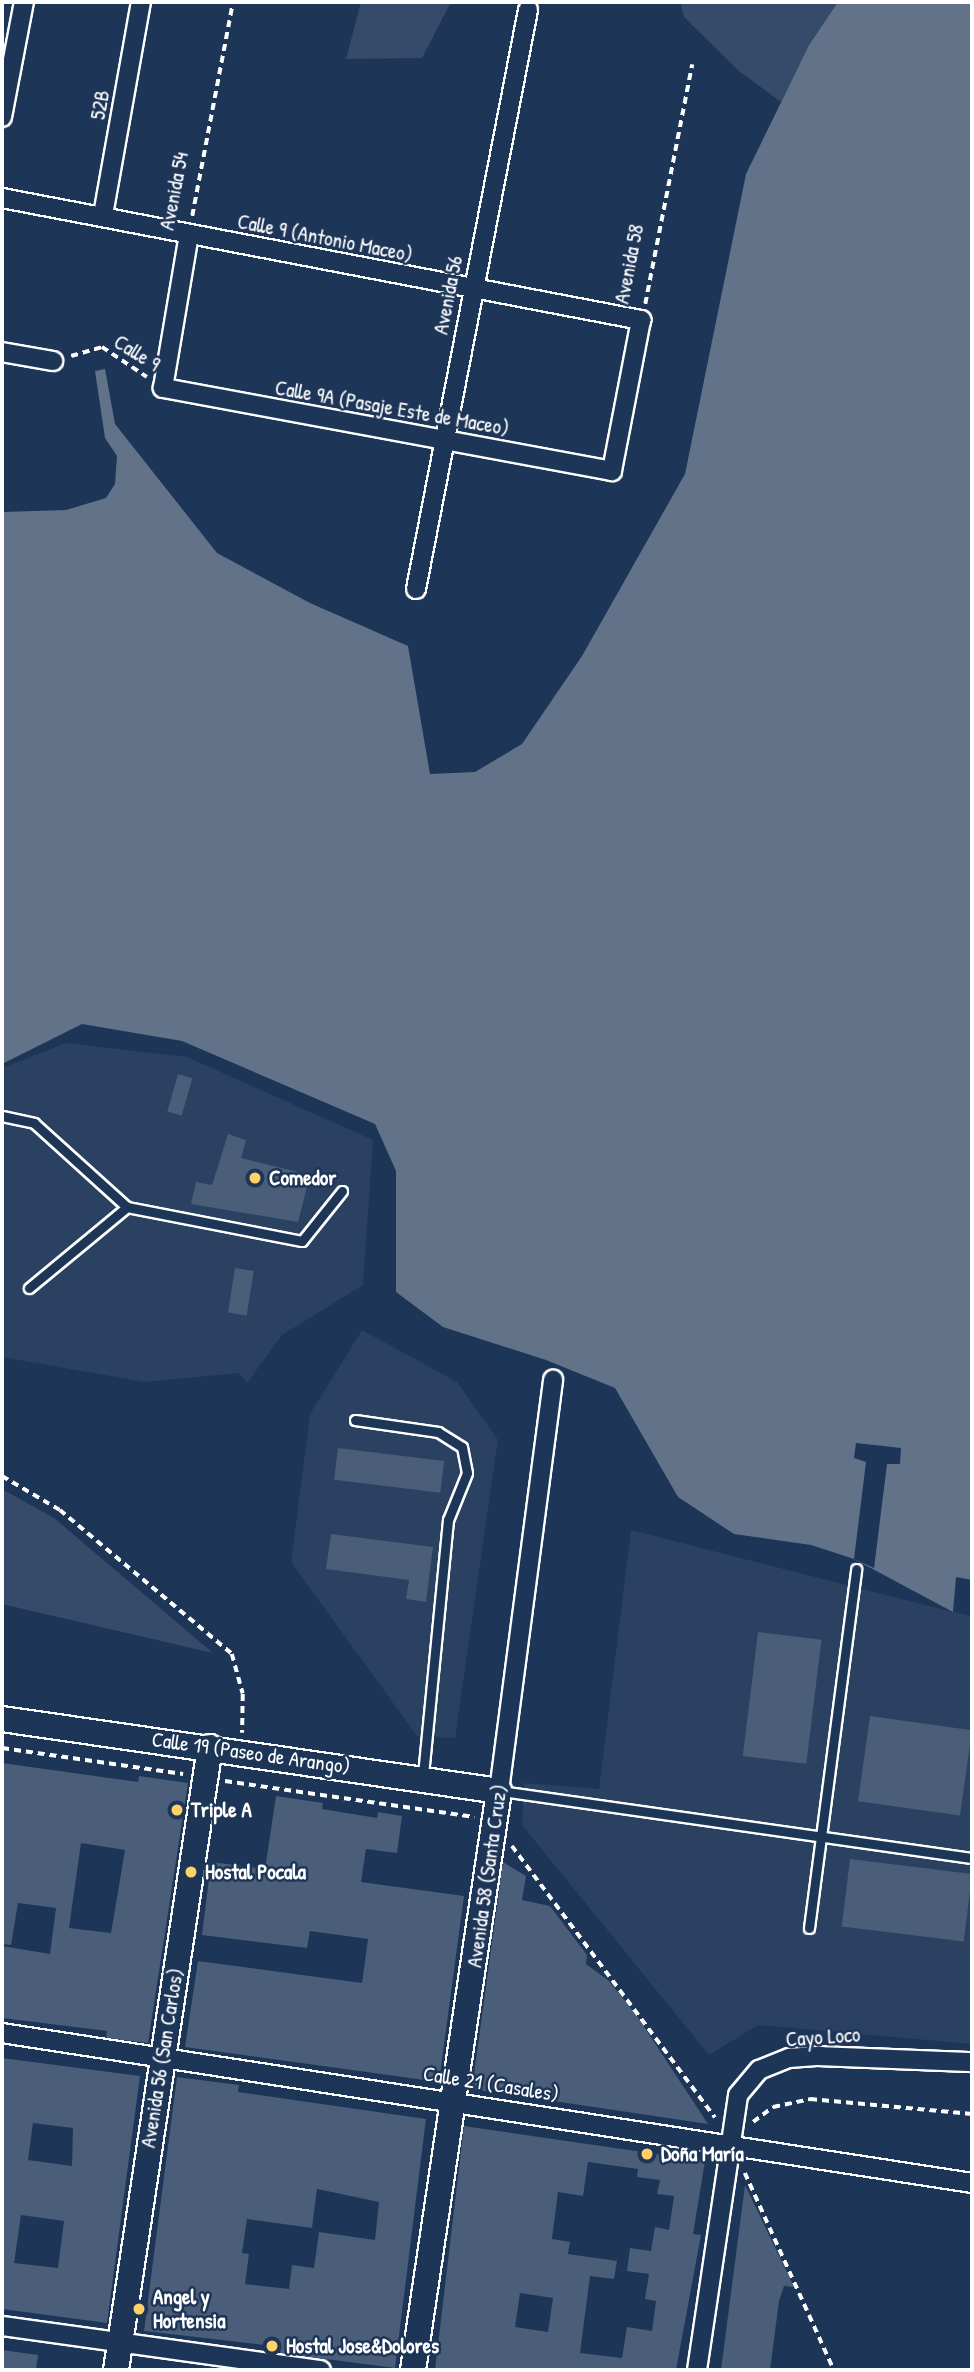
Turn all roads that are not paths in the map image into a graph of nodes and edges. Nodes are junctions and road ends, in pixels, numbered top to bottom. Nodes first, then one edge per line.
1 (24, 2) edge
2 (141, 2) edge
3 (528, 10) dead end
4 (2, 117) edge
5 (2, 198) edge
6 (103, 215) junction
7 (189, 235) junction
8 (471, 288) junction
9 (641, 320) joint
10 (2, 352) edge
11 (53, 361) road end
12 (163, 388) joint
13 (444, 441) junction
14 (612, 471) joint
15 (416, 589) dead end
16 (2, 1116) edge
17 (342, 1191) dead end
18 (127, 1207) junction
19 (29, 1288) dead end
20 (553, 1380) dead end
21 (355, 1420) dead end
22 (856, 1569) dead end
23 (2, 1719) edge
24 (210, 1747) junction
25 (423, 1779) junction
26 (499, 1791) junction
27 (820, 1838) junction
28 (972, 1858) edge
29 (809, 1928) dead end
30 (2, 2032) edge
31 (162, 2057) junction
32 (972, 2062) edge
33 (454, 2101) junction
34 (732, 2143) junction
35 (972, 2183) edge
36 (2, 2326) edge
37 (120, 2340) junction
38 (116, 2370) edge
39 (321, 2370) edge
40 (413, 2370) edge
41 (697, 2370) edge

1 - 4 street
2 - 6 street, 52B
3 - 8 street, Avenida 56
5 - 6 street, Calle 9 (Antonio Maceo)
6 - 7 street, Calle 9 (Antonio Maceo)
7 - 8 street, Calle 9 (Antonio Maceo)
7 - 12 street, Avenida 54
8 - 9 street, Calle 9 (Antonio Maceo)
8 - 13 street, Avenida 56
9 - 14 street, Avenida 58
10 - 11 street
12 - 13 street, Calle 9A (Pasaje Este de Maceo)
13 - 14 street, Calle 9A (Pasaje Este de Maceo)
13 - 15 street, Avenida 56
16 - 18 lane
17 - 18 lane
18 - 19 lane
20 - 26 street, Avenida 58 (Santa Cruz)
21 - 25 lane
22 - 27 lane
23 - 24 main road, Calle 19 (Paseo de Arango)
24 - 25 main road, Calle 19 (Paseo de Arango)
24 - 31 main road, Avenida 56 (San Carlos)
25 - 26 main road, Calle 19 (Paseo de Arango)
26 - 27 lane
26 - 33 main road, Avenida 58 (Santa Cruz)
27 - 28 lane
27 - 29 lane
30 - 31 street, Calle 21 (Casales)
31 - 33 street, Calle 21 (Casales)
31 - 37 main road, Avenida 56 (San Carlos)
32 - 34 street, Cayo Loco
33 - 34 street, Calle 21 (Casales)
33 - 40 main road, Avenida 58 (Santa Cruz)
34 - 35 street, Calle 21 (Casales)
34 - 41 street, Cayo Loco
36 - 37 street
37 - 38 main road, Avenida 56 (San Carlos)
37 - 39 street

